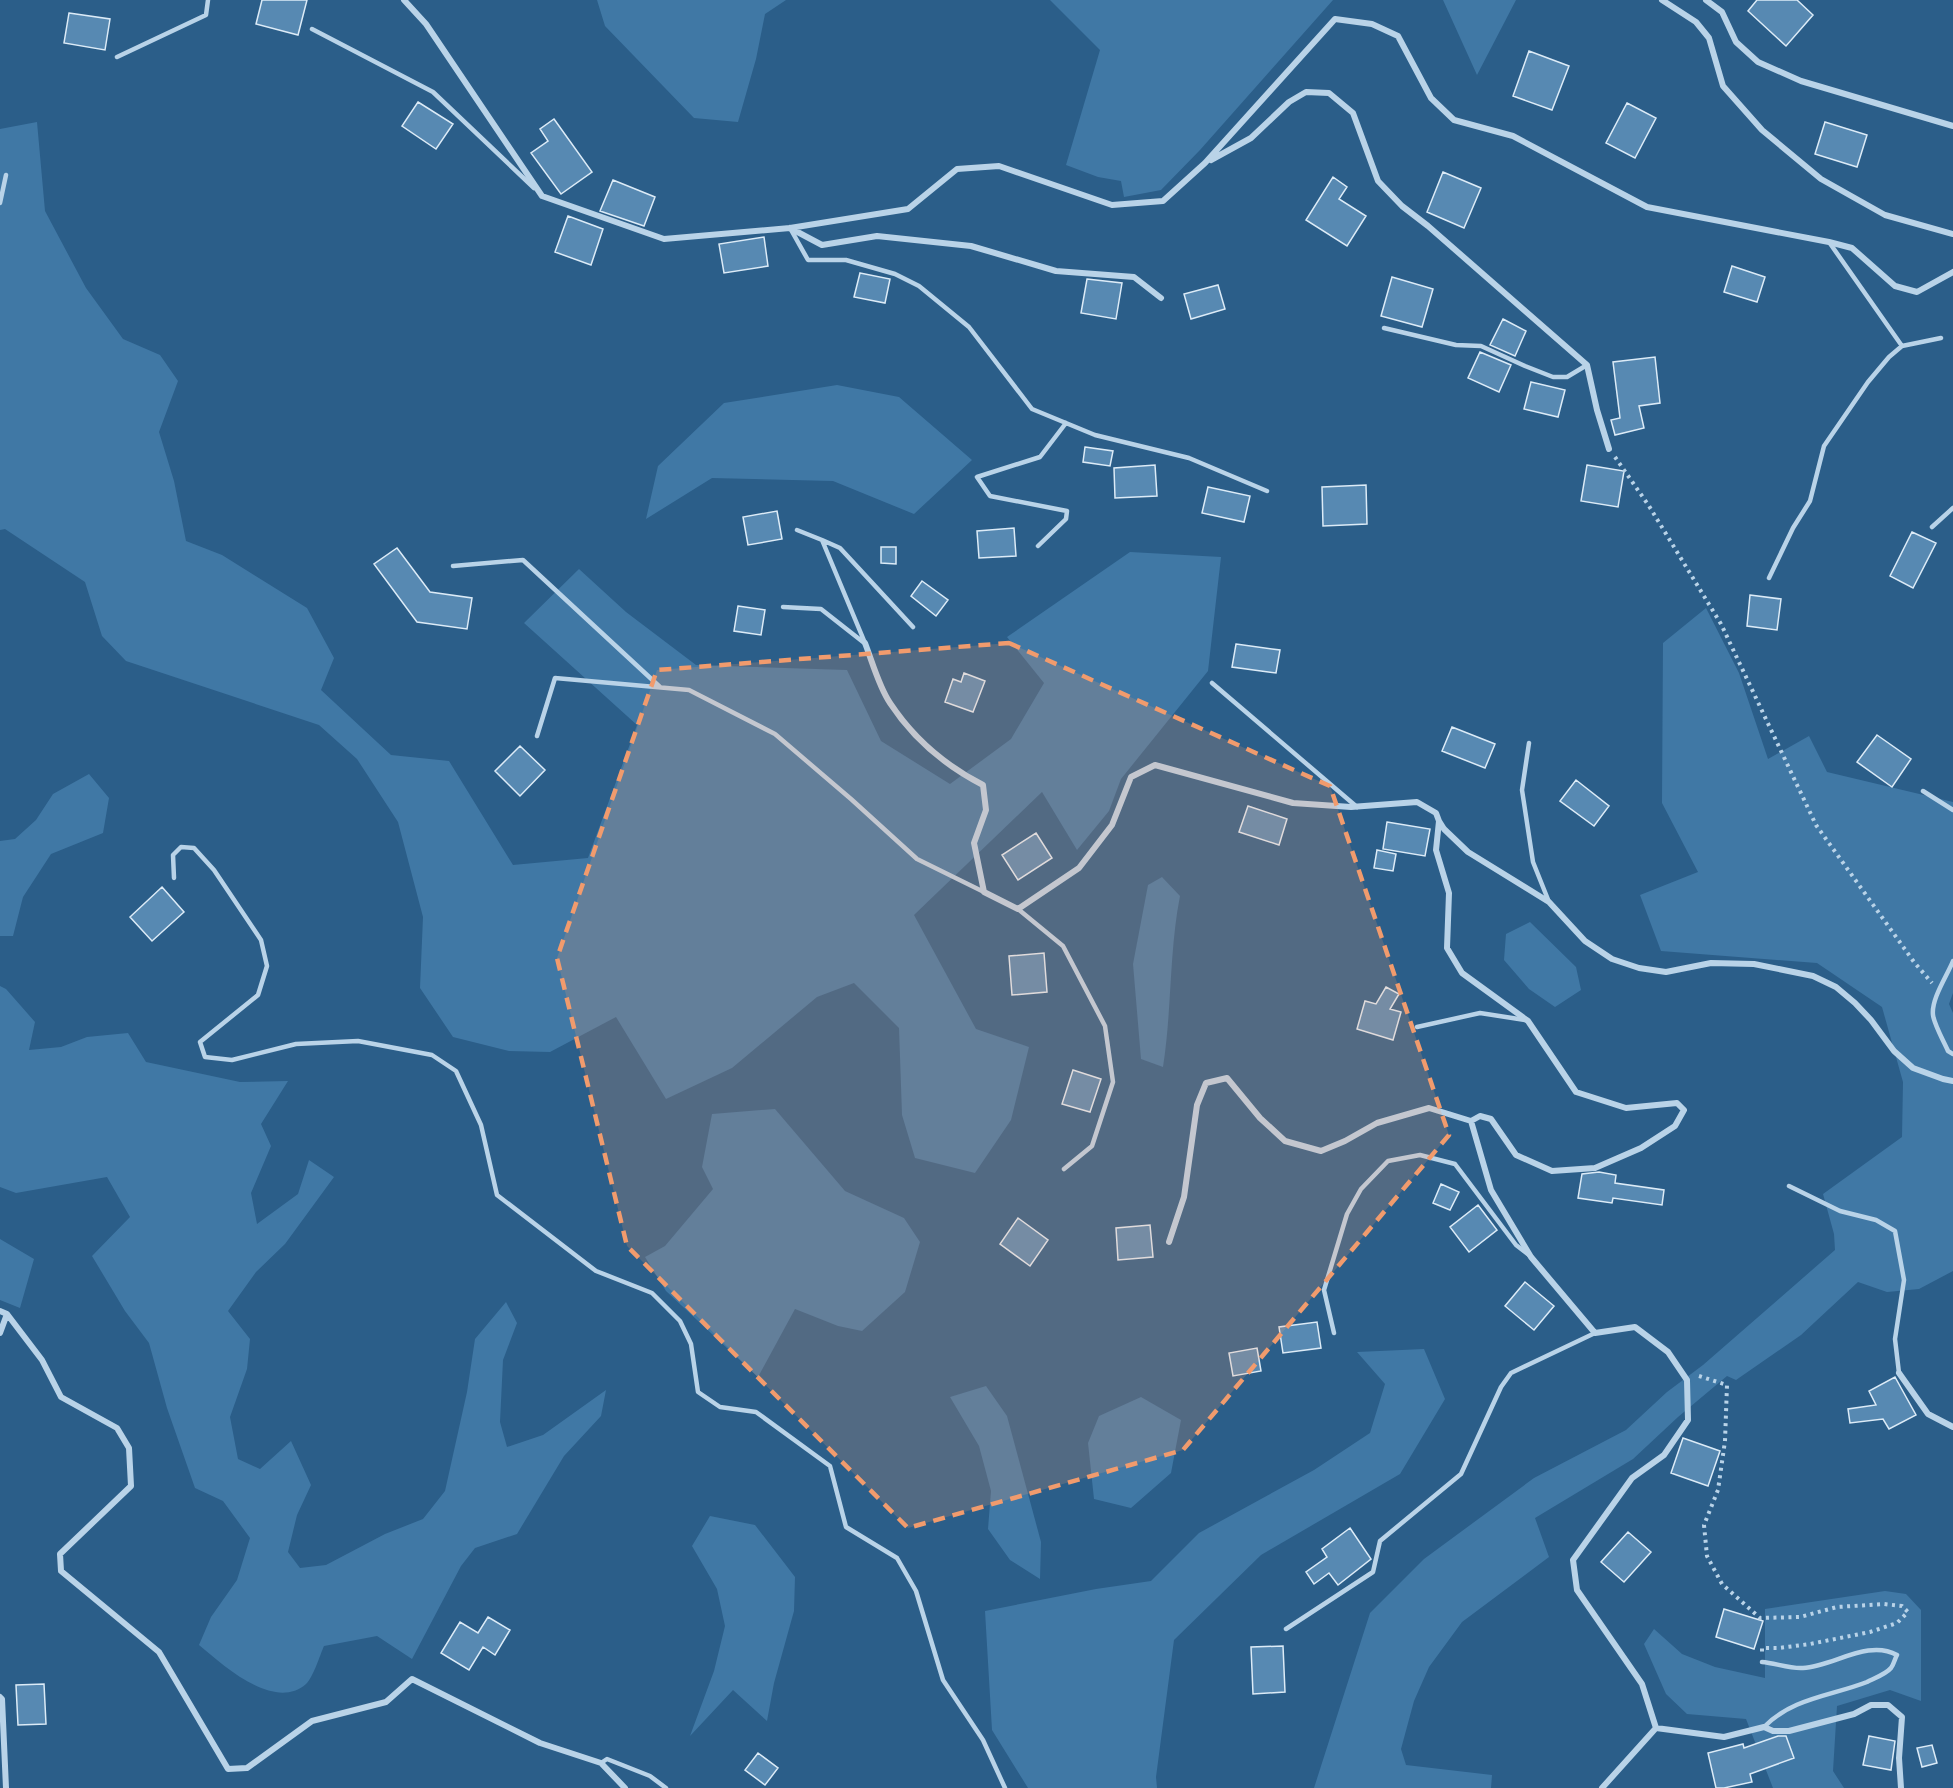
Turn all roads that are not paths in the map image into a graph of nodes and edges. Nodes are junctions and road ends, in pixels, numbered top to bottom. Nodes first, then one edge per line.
1 (208, 0) edge
2 (404, 0) edge
3 (1662, 0) edge
4 (1706, 0) edge
5 (312, 29) dead end
6 (117, 57) dead end
7 (1953, 126) edge
8 (1205, 163) junction
9 (6, 175) dead end
10 (542, 196) junction
11 (0, 203) edge
12 (790, 228) junction
13 (1953, 234) edge
14 (1829, 242) junction
15 (1953, 272) edge
16 (1161, 298) dead end
17 (1384, 328) dead end
18 (1941, 338) dead end
19 (1902, 346) junction
20 (1587, 365) junction
21 (1066, 423) junction
22 (1609, 448) road end
23 (1267, 491) dead end
24 (1953, 508) edge
25 (1932, 527) dead end
26 (797, 530) dead end
27 (822, 540) junction
28 (1038, 546) dead end
29 (453, 566) dead end
30 (1769, 578) dead end
31 (783, 607) dead end
32 (913, 627) dead end
33 (865, 643) junction
34 (1212, 683) dead end
35 (660, 687) junction
36 (537, 736) dead end
37 (1529, 743) dead end
38 (1923, 791) dead end
39 (1357, 807) junction
40 (1953, 810) edge
41 (1439, 821) junction
42 (174, 878) dead end
43 (984, 892) junction
44 (1549, 902) junction
45 (1018, 909) junction
46 (1953, 961) edge
47 (1528, 1021) junction
48 (1418, 1027) dead end
49 (1953, 1054) edge
50 (1953, 1081) edge
51 (1471, 1121) junction
52 (1064, 1169) dead end
53 (1789, 1186) dead end
54 (1169, 1242) dead end
55 (1531, 1257) junction
56 (3, 1312) edge
57 (0, 1333) edge
58 (1334, 1333) dead end
59 (1595, 1333) junction
60 (1899, 1373) joint
61 (1953, 1427) edge
62 (1286, 1629) dead end
63 (1762, 1662) road end
64 (0, 1697) edge
65 (1764, 1726) junction
66 (1656, 1728) junction
67 (601, 1763) junction
68 (6, 1788) edge
69 (625, 1788) edge
70 (666, 1788) edge
71 (1005, 1788) edge
72 (1602, 1788) edge
73 (1901, 1788) edge

1 - 6 lane
2 - 10 street
3 - 13 street
4 - 7 street
5 - 10 lane
8 - 12 street
8 - 14 street
8 - 20 street
9 - 11 lane
10 - 12 street
12 - 16 street
12 - 21 lane
14 - 15 street
14 - 19 lane
17 - 20 lane
18 - 19 lane
19 - 30 lane
20 - 22 street
21 - 23 lane
21 - 28 lane
24 - 25 lane
26 - 27 lane
27 - 32 lane
27 - 33 lane
29 - 35 lane
31 - 33 lane
33 - 43 street
34 - 39 lane
35 - 36 lane
35 - 43 lane
37 - 44 lane
38 - 40 lane
39 - 41 street
39 - 45 street
41 - 44 street
41 - 47 street
42 - 71 lane
43 - 45 street
44 - 50 street
45 - 52 lane
46 - 49 lane
47 - 48 lane
47 - 51 street
51 - 54 street
51 - 55 street
53 - 60 lane
55 - 58 lane
55 - 59 street
56 - 57 street
56 - 67 street
59 - 62 lane
59 - 66 street
60 - 61 street
63 - 65 lane
64 - 68 street
65 - 66 street
65 - 73 street
66 - 72 street
67 - 69 street
67 - 70 lane

